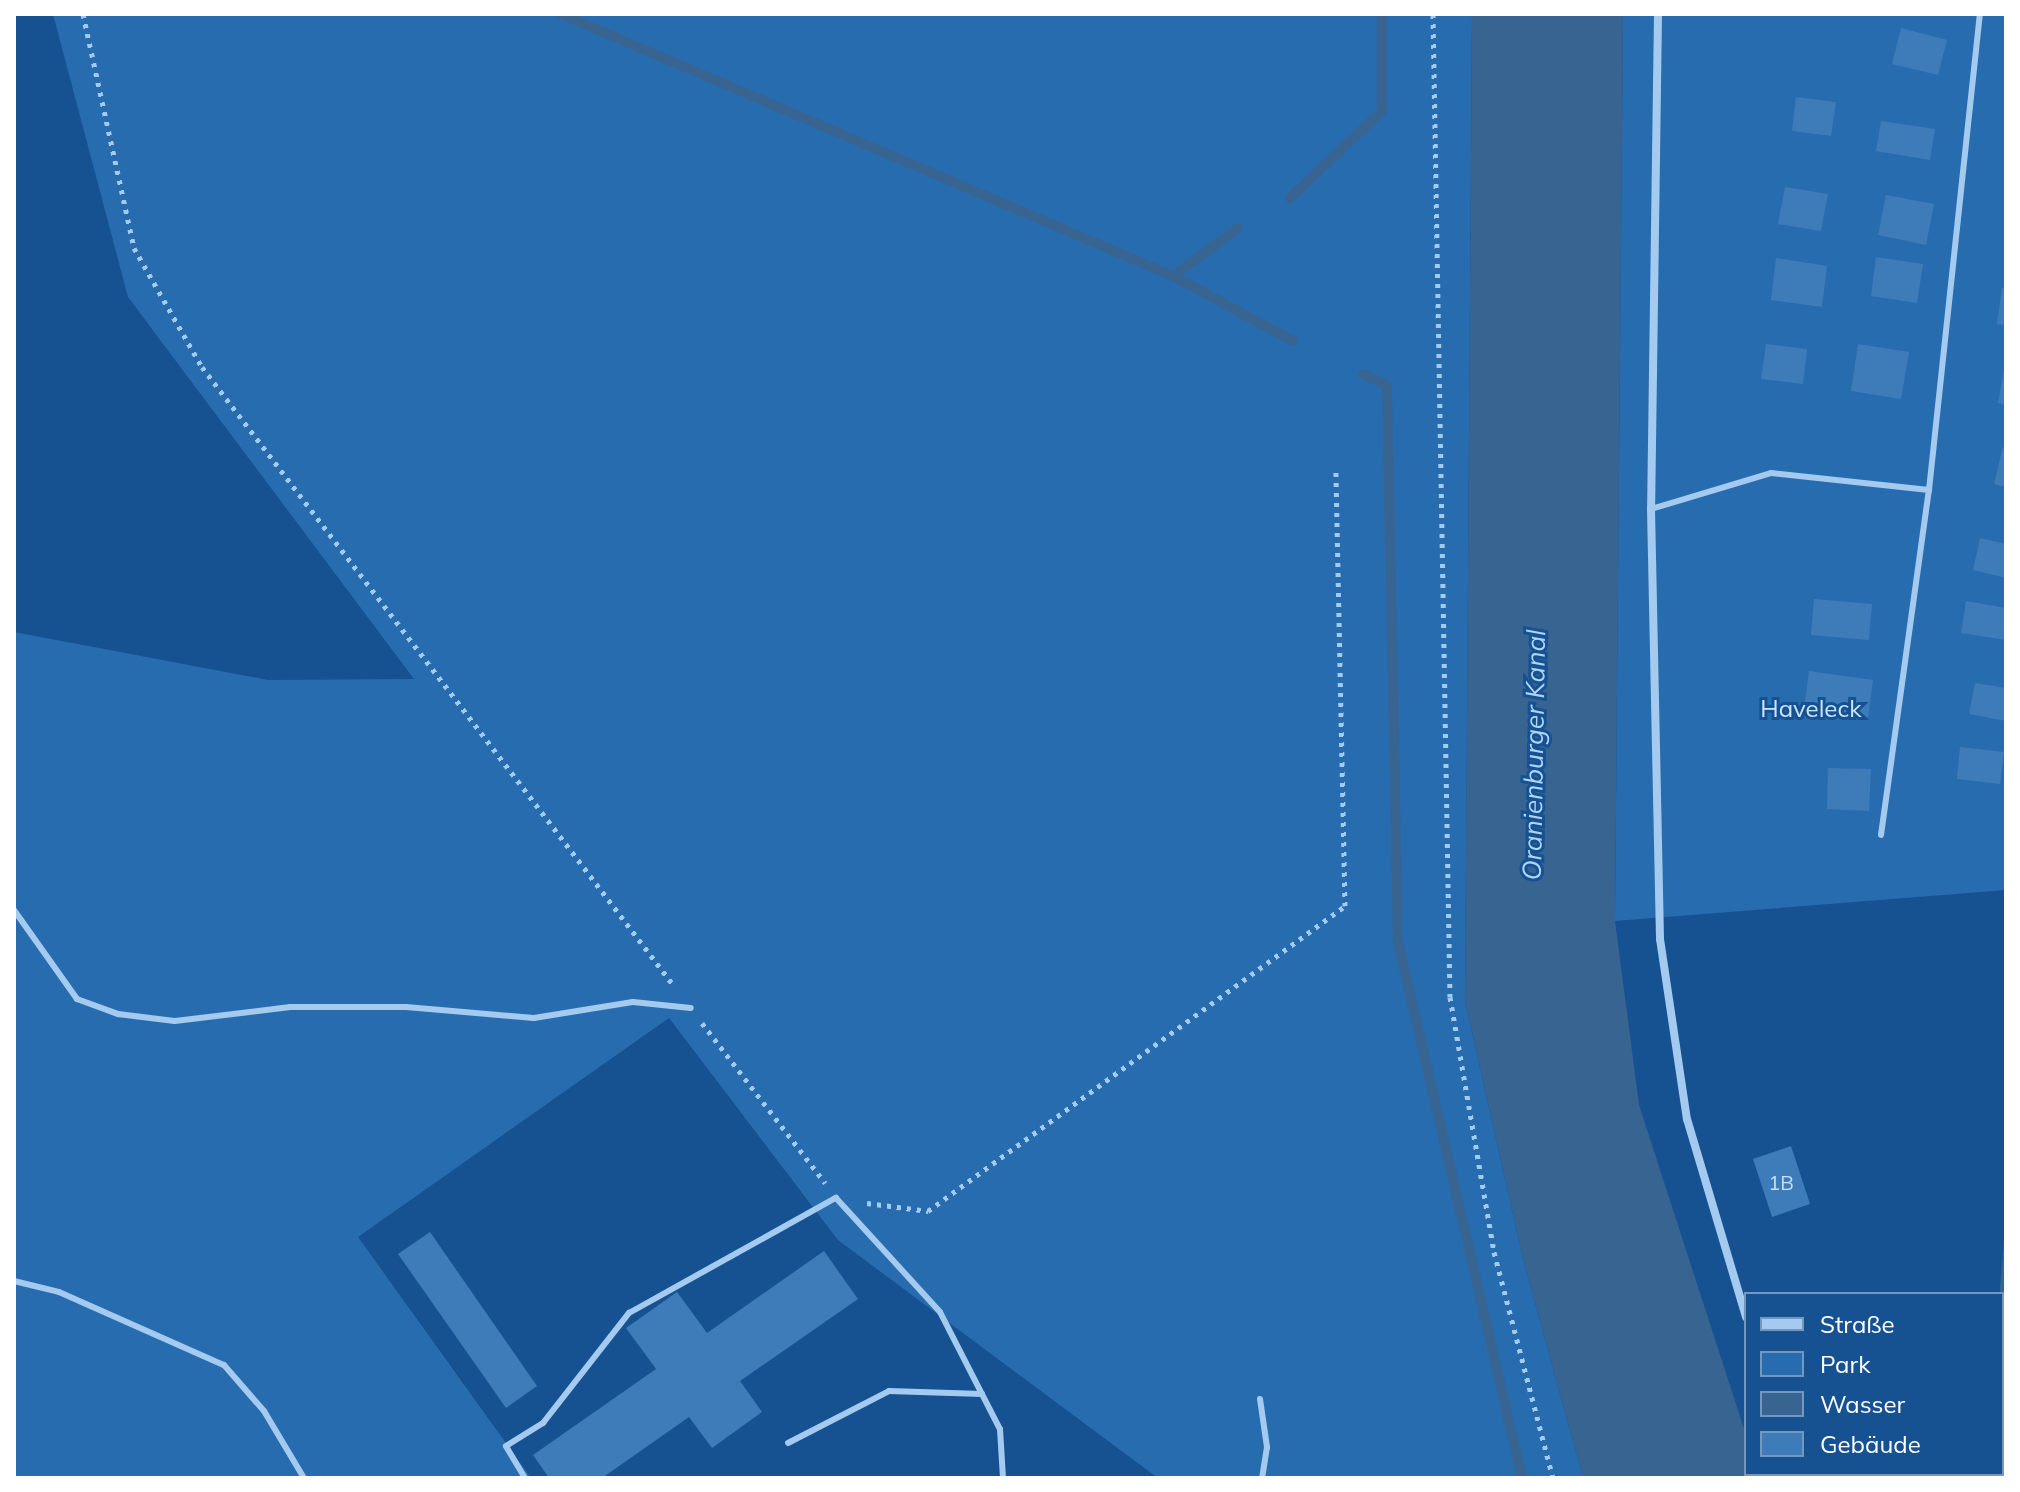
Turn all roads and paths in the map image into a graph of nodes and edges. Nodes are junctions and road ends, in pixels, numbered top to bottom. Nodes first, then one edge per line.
1 (83, 14) edge
2 (1433, 14) edge
3 (1658, 14) edge
4 (1980, 14) edge
5 (1336, 472) dead end
6 (1929, 490) junction
7 (1651, 509) junction
8 (1881, 835) dead end
9 (14, 910) edge
10 (691, 1008) junction
11 (836, 1198) junction
12 (14, 1281) edge
13 (1744, 1310) edge
14 (982, 1394) junction
15 (1260, 1399) dead end
16 (788, 1443) dead end
17 (304, 1478) edge
18 (525, 1478) edge
19 (1003, 1478) edge
20 (1262, 1478) edge
21 (1553, 1478) edge

1 - 10 path
2 - 21 path
3 - 7 street
4 - 6 lane
5 - 11 path
6 - 7 lane
6 - 8 lane
7 - 13 street
9 - 10 lane
10 - 11 path
11 - 14 lane
11 - 18 lane
12 - 17 lane
14 - 16 lane
14 - 19 lane
15 - 20 lane

